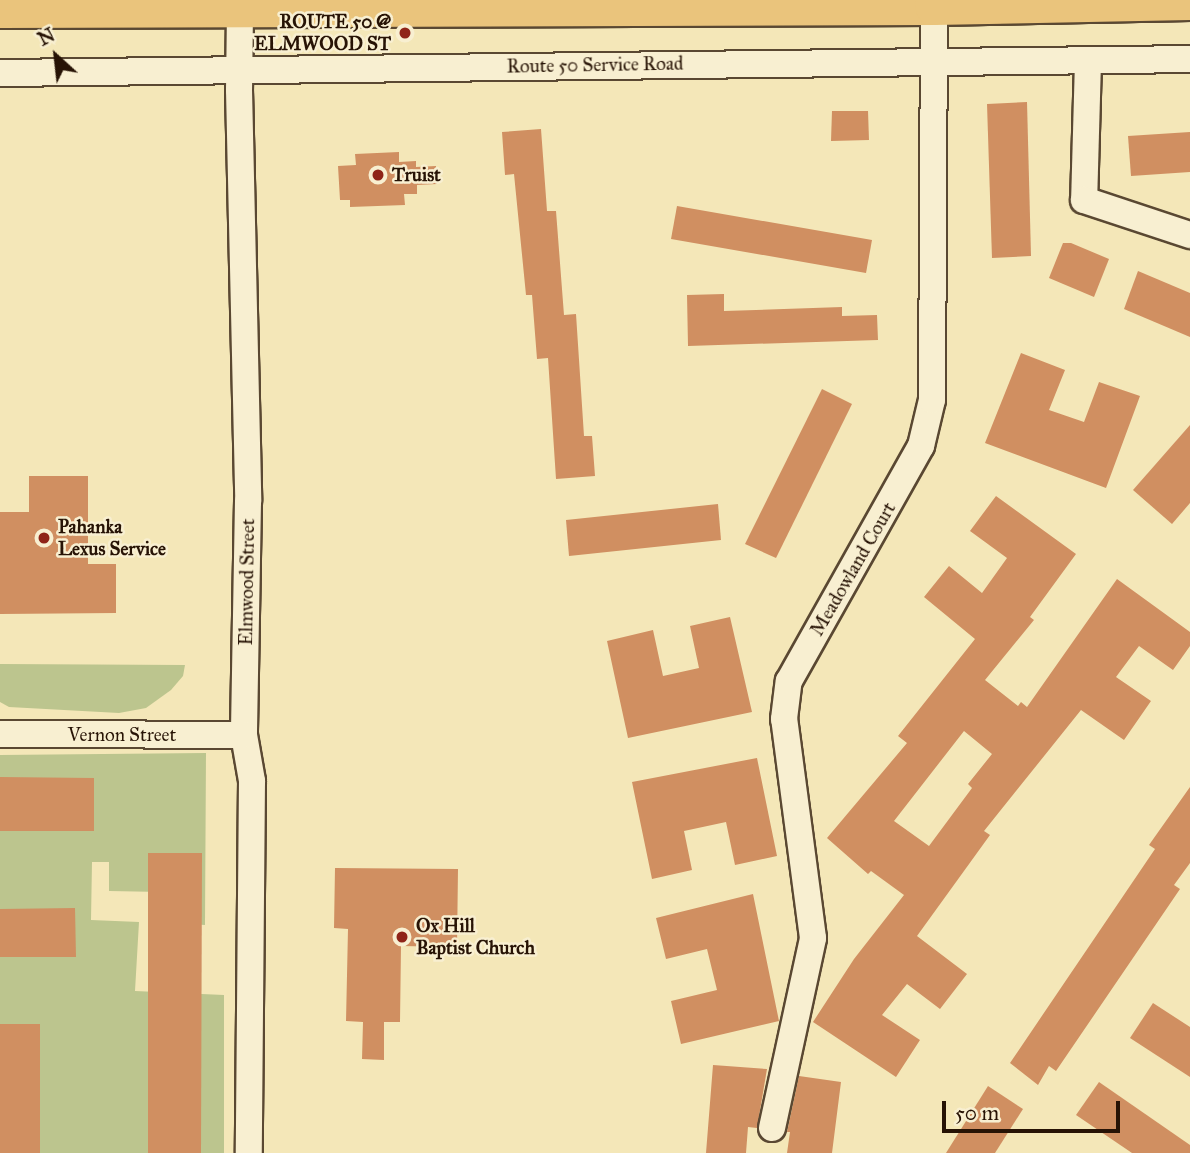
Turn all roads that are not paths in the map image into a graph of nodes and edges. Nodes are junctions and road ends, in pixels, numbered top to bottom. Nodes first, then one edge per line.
1 (1190, 1) edge
2 (934, 6) junction
3 (0, 9) edge
4 (240, 10) junction
5 (1190, 59) edge
6 (932, 60) junction
7 (1088, 61) junction
8 (239, 70) junction
9 (0, 73) edge
10 (1185, 231) edge
11 (0, 734) edge
12 (244, 735) junction
13 (772, 1128) dead end
14 (249, 1153) edge

1 - 2 highway
2 - 4 highway
2 - 6 street, Meadowland Court
3 - 4 highway
4 - 8 street, Elmwood Street
5 - 7 street, Route 50 Service Road
6 - 7 street, Route 50 Service Road
6 - 8 street, Route 50 Service Road
6 - 13 street, Meadowland Court
7 - 10 street
8 - 9 street, Route 50 Service Road
8 - 12 street, Elmwood Street
11 - 12 street, Vernon Street
12 - 14 street, Elmwood Street

